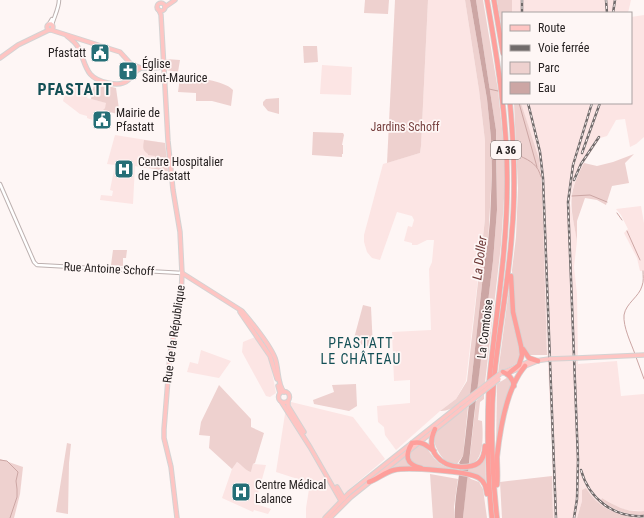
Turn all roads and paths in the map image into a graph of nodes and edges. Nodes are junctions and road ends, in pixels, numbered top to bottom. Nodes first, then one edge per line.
1 (58, 0) edge
2 (170, 0) edge
3 (174, 0) edge
4 (488, 0) edge
5 (494, 0) edge
6 (160, 5) edge
7 (50, 27) junction
8 (66, 35) junction
9 (502, 47) edge
10 (0, 58) edge
11 (141, 68) junction
12 (163, 69) junction
13 (502, 94) edge
14 (503, 104) edge
15 (510, 104) edge
16 (0, 184) edge
17 (511, 252) junction
18 (182, 273) junction
19 (521, 346) junction
20 (644, 355) edge
21 (537, 361) junction
22 (519, 365) junction
23 (525, 366) junction
24 (504, 374) junction
25 (514, 386) junction
26 (282, 392) junction
27 (288, 402) junction
28 (282, 403) junction
29 (461, 407) junction
30 (487, 422) junction
31 (435, 429) junction
32 (419, 442) junction
33 (412, 443) junction
34 (434, 451) junction
35 (407, 452) junction
36 (319, 460) junction
37 (430, 470) junction
38 (369, 482) junction
39 (495, 496) junction
40 (343, 500) junction
41 (491, 509) junction
42 (177, 518) edge
43 (325, 518) edge
44 (330, 518) edge
45 (492, 518) edge
46 (497, 518) edge

1 - 7 street
2 - 6 main road
3 - 6 main road
4 - 13 highway, La Comtoise / A 36
5 - 9 highway
6 - 12 main road, Rue de la République
7 - 8 main road
7 - 10 main road
8 - 11 main road
8 - 11 main road
11 - 12 main road
12 - 18 main road, Rue de la République
14 - 30 highway, La Comtoise / A 36
15 - 17 highway, La Comtoise / A 36
16 - 18 street, Rue Antoine Schoff
17 - 19 highway
17 - 39 highway, La Comtoise / A 36
18 - 26 main road
18 - 42 main road, Rue de la République
19 - 21 highway
19 - 22 highway
20 - 21 main road, bridge
21 - 22 main road
21 - 23 main road
22 - 24 highway
23 - 24 main road
23 - 25 highway
24 - 25 highway
24 - 29 main road, bridge
24 - 29 main road, bridge
25 - 39 highway
26 - 27 main road
26 - 28 main road
27 - 28 main road
27 - 36 main road
28 - 36 main road
29 - 31 main road
29 - 33 main road
30 - 34 highway
30 - 41 highway, La Comtoise / A 36
31 - 32 main road
31 - 34 highway
32 - 33 highway
32 - 34 highway
32 - 35 main road
33 - 35 highway
33 - 40 main road
35 - 37 highway
35 - 38 main road
36 - 40 main road
37 - 38 highway
37 - 41 highway
38 - 40 main road
39 - 46 highway, La Comtoise / A 36
40 - 43 main road
40 - 44 main road
41 - 45 highway, La Comtoise / A 36

